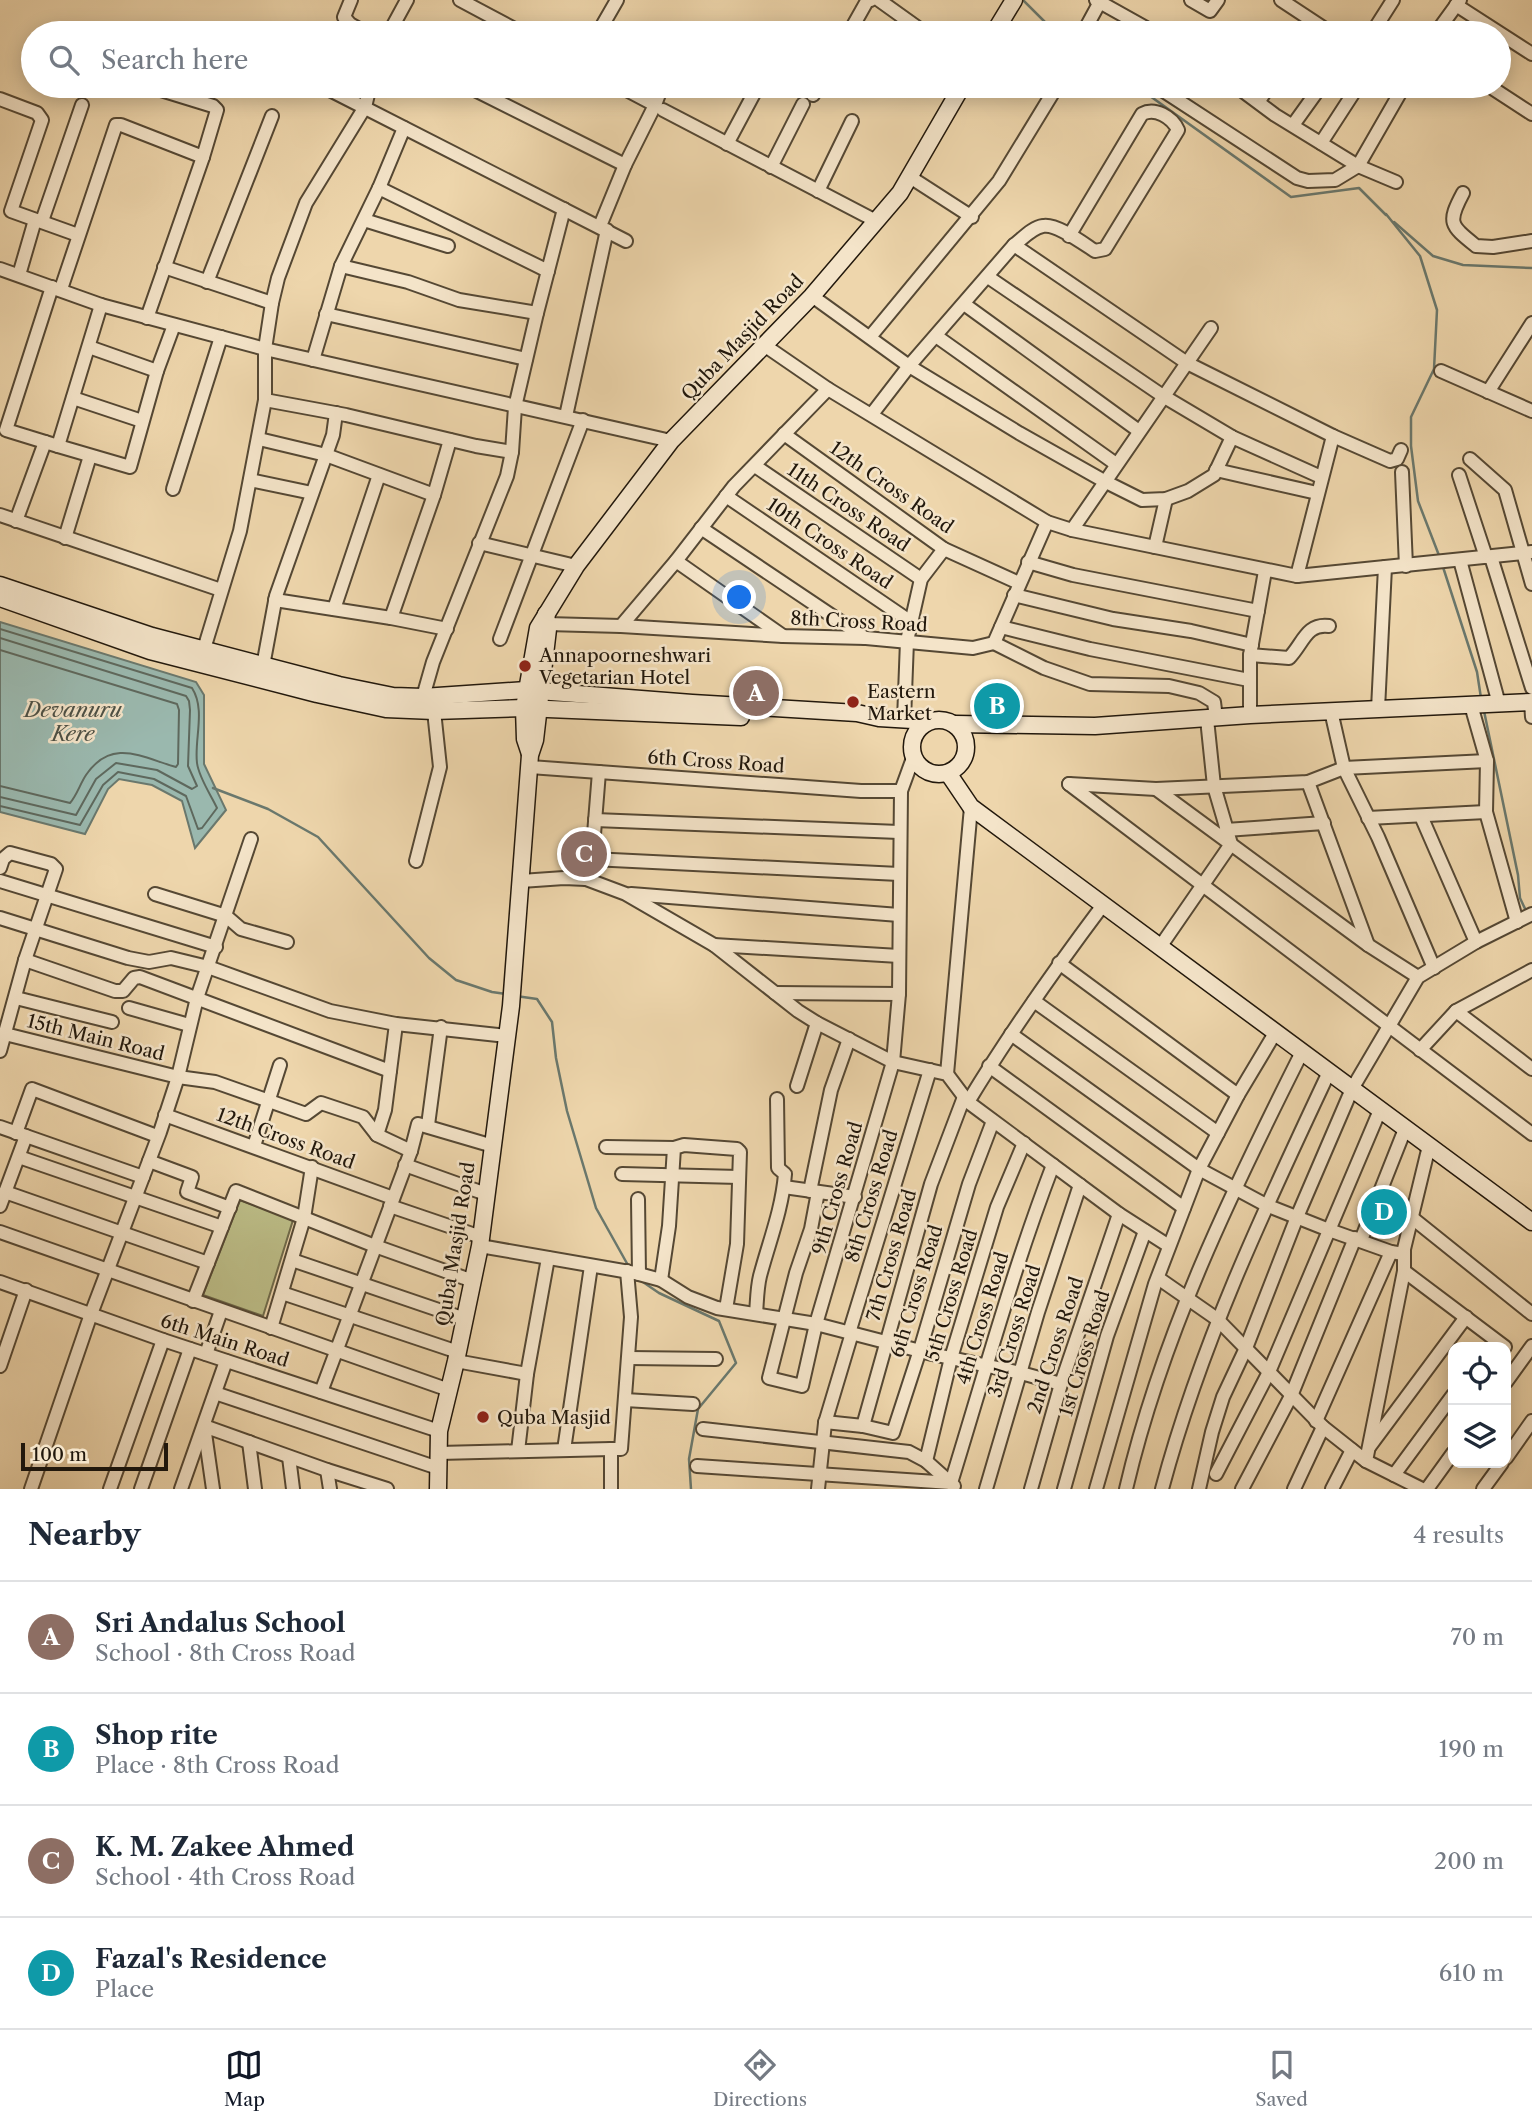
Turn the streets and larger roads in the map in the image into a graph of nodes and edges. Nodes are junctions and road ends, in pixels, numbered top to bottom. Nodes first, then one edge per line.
1 (351, 0) edge
2 (407, 0) edge
3 (460, 0) edge
4 (617, 0) edge
5 (871, 0) edge
6 (879, 0) edge
7 (1014, 0) edge
8 (1191, 0) edge
9 (1218, 0) edge
10 (1281, 0) edge
11 (1099, 1) edge
12 (1388, 2) edge
13 (1458, 3) edge
14 (347, 21) edge
15 (396, 21) edge
16 (499, 21) edge
17 (605, 21) edge
18 (856, 21) edge
19 (908, 21) edge
20 (1001, 21) edge
21 (1089, 21) edge
22 (1134, 21) edge
23 (1304, 21) edge
24 (1378, 21) edge
25 (1445, 21) edge
26 (1484, 21) edge
27 (1511, 40) edge
28 (1532, 54) edge
29 (185, 98) edge
30 (346, 98) edge
31 (367, 98) edge
32 (491, 98) edge
33 (642, 98) edge
34 (660, 98) edge
35 (752, 98) edge
36 (809, 98) edge
37 (955, 98) edge
38 (1050, 98) edge
39 (1175, 98) edge
40 (1254, 98) edge
41 (1261, 98) edge
42 (1312, 98) edge
43 (1350, 98) edge
44 (1397, 98) edge
45 (1507, 98) edge
46 (0, 99) edge
47 (1259, 101) junction
48 (82, 105) dead end
49 (365, 107) junction
50 (659, 107) junction
51 (1532, 114) edge
52 (272, 116) dead end
53 (852, 121) dead end
54 (1293, 125) junction
55 (404, 128) junction
56 (1321, 143) junction
57 (727, 144) junction
58 (204, 157) junction
59 (625, 165) junction
60 (1357, 166) junction
61 (771, 167) junction
62 (910, 177) junction
63 (1396, 182) dead end
64 (379, 188) junction
65 (818, 191) junction
66 (1463, 192) dead end
67 (564, 209) junction
68 (972, 217) junction
69 (363, 219) junction
70 (39, 221) junction
71 (876, 221) junction
72 (604, 228) junction
73 (78, 235) junction
74 (1069, 236) junction
75 (626, 241) dead end
76 (1532, 241) edge
77 (1014, 245) junction
78 (448, 246) dead end
79 (341, 266) junction
80 (164, 267) junction
81 (548, 271) junction
82 (1, 274) edge
83 (19, 275) junction
84 (988, 277) junction
85 (207, 282) junction
86 (56, 288) junction
87 (811, 296) junction
88 (272, 303) junction
89 (964, 304) junction
90 (101, 305) junction
91 (537, 313) junction
92 (326, 314) junction
93 (147, 318) junction
94 (1532, 323) edge
95 (174, 325) junction
96 (1211, 328) dead end
97 (936, 336) junction
98 (221, 337) junction
99 (870, 337) junction
100 (764, 345) junction
101 (89, 347) junction
102 (265, 349) junction
103 (526, 359) junction
104 (313, 360) junction
105 (1187, 363) junction
106 (909, 366) junction
107 (157, 371) junction
108 (1441, 371) dead end
109 (828, 389) junction
110 (1488, 392) junction
111 (1163, 396) junction
112 (73, 398) junction
113 (265, 400) junction
114 (515, 407) junction
115 (1531, 409) edge
116 (336, 413) junction
117 (872, 414) junction
118 (566, 416) junction
119 (583, 420) junction
120 (142, 421) junction
121 (1139, 431) junction
122 (784, 434) junction
123 (1332, 436) junction
124 (1232, 437) junction
125 (259, 439) junction
126 (450, 440) junction
127 (671, 441) junction
128 (51, 444) junction
129 (1401, 450) dead end
130 (512, 452) junction
131 (326, 455) junction
132 (90, 456) junction
133 (1470, 459) dead end
134 (1116, 464) junction
135 (755, 466) junction
136 (1216, 470) junction
137 (1402, 472) dead end
138 (379, 475) junction
139 (1459, 475) dead end
140 (1321, 477) junction
141 (250, 480) junction
142 (1104, 481) junction
143 (173, 489) dead end
144 (312, 493) junction
145 (1317, 493) junction
146 (434, 495) junction
147 (726, 496) junction
148 (1166, 499) junction
149 (0, 515) edge
150 (16, 522) junction
151 (1047, 522) junction
152 (701, 528) junction
153 (1072, 530) junction
154 (65, 538) junction
155 (479, 543) junction
156 (1155, 547) junction
157 (944, 549) junction
158 (1527, 553) edge
159 (532, 557) junction
160 (1489, 557) junction
161 (676, 561) junction
162 (1457, 561) junction
163 (1028, 562) junction
164 (576, 566) junction
165 (1406, 566) junction
166 (1385, 568) junction
167 (1265, 571) junction
168 (1297, 576) junction
169 (921, 579) junction
170 (1532, 584) edge
171 (0, 585) edge
172 (1016, 589) junction
173 (220, 590) junction
174 (0, 598) edge
175 (275, 600) junction
176 (334, 609) junction
177 (1258, 611) junction
178 (391, 618) junction
179 (547, 619) junction
180 (911, 622) junction
181 (621, 626) junction
182 (1329, 626) dead end
183 (1001, 627) junction
184 (447, 629) junction
185 (783, 636) junction
186 (866, 638) junction
187 (500, 639) dead end
188 (907, 641) junction
189 (994, 643) junction
190 (204, 649) junction
191 (1251, 650) junction
192 (262, 666) junction
193 (1249, 680) junction
194 (1532, 688) edge
195 (533, 690) junction
196 (423, 696) junction
197 (1532, 702) edge
198 (1496, 704) junction
199 (1474, 705) junction
200 (532, 708) junction
201 (1378, 709) junction
202 (434, 711) junction
203 (1331, 711) junction
204 (1250, 715) junction
205 (1532, 717) edge
206 (880, 718) junction
207 (1211, 718) junction
208 (904, 720) junction
209 (929, 721) junction
210 (955, 724) junction
211 (914, 758) junction
212 (530, 761) junction
213 (1487, 761) junction
214 (1343, 768) junction
215 (599, 772) junction
216 (948, 773) junction
217 (1308, 782) junction
218 (1214, 786) junction
219 (1156, 789) junction
220 (901, 791) junction
221 (971, 807) junction
222 (1486, 812) junction
223 (1421, 816) junction
224 (1368, 818) junction
225 (595, 820) junction
226 (1324, 823) junction
227 (1226, 830) junction
228 (899, 832) junction
229 (251, 839) dead end
230 (1231, 844) junction
231 (592, 859) junction
232 (416, 862) dead end
233 (0, 869) edge
234 (899, 874) junction
235 (586, 879) junction
236 (0, 881) edge
237 (521, 881) junction
238 (1200, 886) junction
239 (48, 894) junction
240 (155, 894) dead end
241 (626, 894) junction
242 (1103, 905) junction
243 (1532, 914) edge
244 (899, 915) junction
245 (226, 916) junction
246 (0, 918) edge
247 (1517, 922) junction
248 (36, 929) junction
249 (287, 942) dead end
250 (1476, 942) junction
251 (714, 945) junction
252 (1368, 945) junction
253 (216, 947) junction
254 (1160, 947) junction
255 (899, 956) junction
256 (25, 961) junction
257 (1059, 963) junction
258 (208, 967) junction
259 (1434, 968) junction
260 (1532, 970) edge
261 (1419, 977) junction
262 (775, 993) junction
263 (899, 994) junction
264 (16, 998) junction
265 (197, 998) junction
266 (1034, 1001) junction
267 (129, 1008) dead end
268 (1456, 1011) junction
269 (112, 1022) dead end
270 (817, 1023) junction
271 (396, 1024) junction
272 (189, 1025) junction
273 (1388, 1026) junction
274 (441, 1027) junction
275 (4, 1029) edge
276 (1275, 1032) junction
277 (1011, 1034) junction
278 (507, 1036) junction
279 (849, 1039) junction
280 (1420, 1050) junction
281 (0, 1051) edge
282 (1302, 1052) junction
283 (893, 1062) junction
284 (280, 1066) dead end
285 (989, 1066) junction
286 (1532, 1069) edge
287 (930, 1070) junction
288 (390, 1071) junction
289 (1329, 1072) junction
290 (947, 1074) junction
291 (177, 1077) junction
292 (797, 1086) dead end
293 (1352, 1089) junction
294 (1238, 1095) junction
295 (966, 1099) junction
296 (777, 1100) dead end
297 (268, 1101) junction
298 (1380, 1110) junction
299 (165, 1115) junction
300 (993, 1121) junction
301 (428, 1125) junction
302 (0, 1127) edge
303 (1405, 1129) junction
304 (1218, 1133) junction
305 (21, 1134) junction
306 (1532, 1134) edge
307 (377, 1135) junction
308 (157, 1136) junction
309 (1024, 1143) junction
310 (254, 1146) junction
311 (493, 1146) junction
312 (1429, 1146) junction
313 (606, 1147) dead end
314 (674, 1148) junction
315 (411, 1151) junction
316 (19, 1157) junction
317 (149, 1161) junction
318 (405, 1165) junction
319 (1053, 1165) junction
320 (312, 1167) junction
321 (1199, 1169) junction
322 (622, 1174) dead end
323 (673, 1176) junction
324 (143, 1177) junction
325 (739, 1177) junction
326 (1080, 1185) junction
327 (784, 1187) junction
328 (1234, 1188) junction
329 (5, 1192) junction
330 (814, 1192) junction
331 (486, 1194) junction
332 (135, 1197) junction
333 (855, 1197) junction
334 (638, 1199) dead end
335 (392, 1202) junction
336 (1266, 1205) junction
337 (0, 1206) edge
338 (230, 1208) junction
339 (1184, 1208) junction
340 (1119, 1214) junction
341 (1297, 1217) junction
342 (1411, 1217) junction
343 (304, 1218) junction
344 (1532, 1222) edge
345 (222, 1227) junction
346 (1328, 1230) junction
347 (1145, 1231) junction
348 (0, 1232) edge
349 (122, 1233) junction
350 (1358, 1239) junction
351 (480, 1242) junction
352 (1170, 1246) junction
353 (375, 1247) junction
354 (1397, 1253) junction
355 (548, 1258) junction
356 (292, 1260) junction
357 (208, 1263) junction
358 (591, 1266) junction
359 (109, 1270) junction
360 (1404, 1271) junction
361 (632, 1272) junction
362 (1157, 1278) junction
363 (662, 1280) junction
364 (472, 1281) junction
365 (0, 1282) edge
366 (361, 1283) junction
367 (26, 1290) junction
368 (282, 1293) junction
369 (1187, 1297) junction
370 (193, 1301) junction
371 (726, 1309) junction
372 (220, 1311) junction
373 (90, 1314) junction
374 (755, 1314) junction
375 (1532, 1314) edge
376 (349, 1317) junction
377 (1465, 1318) junction
378 (465, 1319) junction
379 (783, 1319) junction
380 (1217, 1320) junction
381 (816, 1324) junction
382 (271, 1328) junction
383 (850, 1333) junction
384 (163, 1340) junction
385 (886, 1342) junction
386 (1490, 1342) edge
387 (1532, 1346) edge
388 (1247, 1348) junction
389 (190, 1349) junction
390 (920, 1350) junction
391 (336, 1352) junction
392 (1511, 1352) edge
393 (206, 1354) junction
394 (457, 1357) junction
395 (629, 1358) junction
396 (951, 1358) junction
397 (716, 1359) dead end
398 (1, 1360) edge
399 (1522, 1360) junction
400 (226, 1361) junction
401 (987, 1366) junction
402 (1269, 1372) junction
403 (1021, 1373) junction
404 (527, 1374) junction
405 (1511, 1375) edge
406 (1061, 1384) junction
407 (449, 1390) junction
408 (321, 1392) junction
409 (215, 1393) junction
410 (1292, 1396) junction
411 (625, 1400) junction
412 (1448, 1402) edge
413 (693, 1404) dead end
414 (1532, 1421) edge
415 (825, 1422) junction
416 (1320, 1424) junction
417 (204, 1426) junction
418 (863, 1426) junction
419 (703, 1429) dead end
420 (439, 1431) junction
421 (249, 1442) junction
422 (822, 1442) junction
423 (611, 1449) junction
424 (564, 1450) junction
425 (1352, 1450) junction
426 (517, 1451) junction
427 (1511, 1451) edge
428 (1367, 1455) junction
429 (289, 1457) junction
430 (1448, 1459) edge
431 (439, 1461) junction
432 (926, 1461) junction
433 (697, 1466) dead end
434 (1498, 1468) edge
435 (327, 1471) junction
436 (818, 1474) junction
437 (1216, 1474) dead end
438 (1394, 1475) junction
439 (363, 1485) edge
440 (953, 1486) edge
441 (30, 1489) edge
442 (110, 1489) edge
443 (141, 1489) edge
444 (181, 1489) edge
445 (213, 1489) edge
446 (255, 1489) edge
447 (293, 1489) edge
448 (330, 1489) edge
449 (387, 1489) edge
450 (438, 1489) edge
451 (610, 1489) edge
452 (818, 1489) edge
453 (986, 1489) edge
454 (1031, 1489) edge
455 (1064, 1489) edge
456 (1096, 1489) edge
457 (1126, 1489) edge
458 (1162, 1489) edge
459 (1199, 1489) edge
460 (1242, 1489) edge
461 (1293, 1489) edge
462 (1332, 1489) edge
463 (1424, 1489) edge
464 (1483, 1489) edge

1 - 14 street
2 - 15 street
3 - 16 street
4 - 17 street
5 - 18 street
6 - 19 street
7 - 20 street
8 - 9 street
10 - 23 street
11 - 21 street
11 - 22 street
12 - 24 street
13 - 25 street
13 - 26 street
27 - 28 street
29 - 58 street
30 - 49 street
31 - 49 street
32 - 59 street
33 - 50 street
34 - 50 street
35 - 57 street
36 - 61 street
37 - 62 street, Quba Masjid Road
38 - 68 street
39 - 60 street
40 - 47 street
41 - 47 street
42 - 54 street
43 - 56 street
44 - 60 street
45 - 51 street
46 - 70 street
47 - 54 street
48 - 70 street
49 - 55 street
49 - 88 street
50 - 57 street
50 - 59 street
52 - 85 street
53 - 65 street
54 - 56 street
55 - 64 street
55 - 67 street
56 - 60 street
57 - 61 street
58 - 73 street
58 - 80 street
59 - 72 street
60 - 63 street
61 - 65 street
62 - 68 street
62 - 71 street, Quba Masjid Road
64 - 69 street
64 - 81 street
65 - 71 street
66 - 76 street
67 - 72 street
67 - 81 street
68 - 99 street
69 - 78 street
69 - 79 street
70 - 73 street
70 - 83 street
71 - 87 street, Quba Masjid Road
72 - 75 street
72 - 118 street
73 - 86 street
74 - 74 street
74 - 77 street
77 - 84 street
77 - 105 street
79 - 91 street
79 - 92 street
80 - 85 street
80 - 93 street
81 - 91 street
82 - 83 street
83 - 86 street
84 - 89 street
84 - 111 street
85 - 88 street
86 - 90 street
86 - 128 street
87 - 99 street
87 - 100 street, Quba Masjid Road
88 - 102 street
89 - 97 street
89 - 121 street
90 - 93 street
90 - 101 street
91 - 103 street
92 - 103 street
92 - 104 street
93 - 95 street
94 - 110 street
95 - 98 street
95 - 107 street
96 - 105 street
97 - 106 street
97 - 134 street
98 - 102 street
98 - 143 street
99 - 106 street
100 - 109 street
100 - 127 street, Quba Masjid Road
101 - 107 street
101 - 112 street
102 - 104 street
102 - 113 street
103 - 114 street
104 - 114 street
105 - 111 street
105 - 123 street
106 - 117 street
106 - 142 street
107 - 120 street
108 - 110 street
109 - 117 street
109 - 122 street
110 - 115 street
111 - 121 street
111 - 124 street
112 - 120 street
112 - 128 street
113 - 116 street
113 - 125 street
114 - 118 street
114 - 130 street
116 - 126 street
116 - 131 street
117 - 151 street
118 - 119 street
119 - 127 street
119 - 159 street
120 - 132 street
121 - 134 street
122 - 135 street
122 - 157 street, 12th Cross Road
123 - 129 street
123 - 140 street
124 - 136 street
124 - 140 street
125 - 131 street
125 - 141 street
126 - 130 street
126 - 146 street
127 - 164 street, Quba Masjid Road
128 - 132 street
128 - 150 street
130 - 155 street
131 - 138 street
131 - 144 street
132 - 154 street
133 - 158 street
134 - 142 street
135 - 147 street
135 - 169 street, 11th Cross Road
136 - 145 street
136 - 148 street
137 - 165 street
138 - 146 street
138 - 176 street
139 - 160 street
140 - 145 street
141 - 144 street
141 - 173 street
142 - 148 street
142 - 153 street
144 - 175 street
145 - 168 street
146 - 178 street
147 - 152 street
147 - 180 street, 10th Cross Road
148 - 156 street
149 - 150 street
150 - 154 street
151 - 153 street
151 - 163 street
152 - 161 street
152 - 186 street
153 - 156 street
154 - 173 street
155 - 159 street
155 - 184 street
156 - 167 street
157 - 169 street
157 - 172 street, 12th Cross Road
158 - 160 street
158 - 170 street
159 - 164 street
159 - 187 street
160 - 162 street
160 - 194 street
161 - 181 street
161 - 185 street
162 - 165 street
162 - 198 street
163 - 172 street
163 - 177 street
164 - 179 street, Quba Masjid Road
165 - 166 street
166 - 168 street
166 - 201 street
167 - 168 street
167 - 177 street
169 - 180 street
171 - 190 street
172 - 183 street
172 - 191 street, 12th Cross Road
173 - 190 street
174 - 202 street
175 - 176 street
175 - 192 street
176 - 178 street
177 - 191 street
178 - 184 street
179 - 181 street, 8th Cross Road
179 - 195 street, Quba Masjid Road
180 - 188 street
181 - 185 street, 8th Cross Road
182 - 191 street, 12th Cross Road
183 - 189 street
183 - 193 street
184 - 196 street
185 - 186 street, 8th Cross Road
186 - 188 street, 8th Cross Road
188 - 189 street, 8th Cross Road
188 - 208 street
189 - 207 street
190 - 192 street
191 - 193 street
192 - 196 street
193 - 204 street
195 - 196 street
195 - 200 street, Quba Masjid Road
195 - 206 street
197 - 198 street
197 - 205 street
198 - 199 street
199 - 201 street
199 - 213 street
200 - 202 street
200 - 206 street
200 - 212 street, Quba Masjid Road
201 - 203 street
202 - 232 street
203 - 204 street
203 - 214 street
204 - 207 street
206 - 208 street
207 - 210 street
207 - 218 street
208 - 209 street
209 - 210 street
209 - 211 street
210 - 216 street
211 - 216 street
211 - 220 street, 9th Cross Road
212 - 215 street, 6th Cross Road
212 - 237 street, Quba Masjid Road
213 - 214 street
213 - 222 street
214 - 217 street
214 - 224 street
215 - 220 street, 6th Cross Road
215 - 225 street
216 - 221 street
217 - 218 street
217 - 226 street
218 - 219 street
218 - 227 street
219 - 230 street
219 - 238 street
220 - 228 street, 9th Cross Road
221 - 242 street
221 - 290 street
222 - 223 street
222 - 247 street
223 - 224 street
223 - 250 street
224 - 259 street
225 - 228 street
225 - 231 street
226 - 227 street
226 - 252 street
227 - 230 street
228 - 234 street, 9th Cross Road
229 - 245 street
230 - 238 street
230 - 252 street
231 - 234 street
231 - 235 street
233 - 239 street
234 - 244 street, 9th Cross Road
235 - 237 street
235 - 241 street
236 - 239 street
237 - 278 street, Quba Masjid Road
238 - 254 street
238 - 273 street
239 - 248 street
239 - 253 street
240 - 245 street
241 - 244 street
241 - 251 street
242 - 254 street
242 - 257 street, 7th Cross Road
243 - 247 street
244 - 255 street, 9th Cross Road
245 - 249 street
245 - 253 street
246 - 248 street
247 - 250 street
248 - 256 street
248 - 258 street
250 - 259 street
251 - 255 street
251 - 262 street
252 - 261 street
253 - 258 street
254 - 276 street
255 - 263 street, 9th Cross Road
256 - 264 street
256 - 265 street
257 - 266 street, 7th Cross Road
257 - 294 street
258 - 265 street
258 - 271 street
259 - 261 street
260 - 268 street
261 - 273 street
262 - 263 street
262 - 270 street
263 - 283 street, 9th Cross Road
264 - 269 street
264 - 275 street
265 - 272 street
265 - 288 street
266 - 277 street, 7th Cross Road
266 - 304 street
267 - 272 street
268 - 280 street
268 - 286 street
270 - 279 street
270 - 292 street
271 - 274 street
271 - 288 street
272 - 291 street
273 - 280 street
273 - 293 street
274 - 278 street
274 - 301 street
275 - 281 street
275 - 291 street, 15th Main Road
276 - 282 street
276 - 294 street
277 - 285 street, 7th Cross Road
277 - 321 street
278 - 311 street, Quba Masjid Road
279 - 283 street
279 - 330 street
280 - 306 street
282 - 289 street
282 - 328 street
283 - 287 street
283 - 333 street, 9th Cross Road
284 - 297 street
285 - 295 street, 7th Cross Road
285 - 339 street
287 - 290 street
287 - 383 street, 8th Cross Road
288 - 307 street
289 - 293 street
289 - 336 street
290 - 295 street
291 - 297 street, 15th Main Road
291 - 299 street
293 - 298 street
293 - 341 street
294 - 304 street
295 - 300 street
295 - 385 street, 7th Cross Road
296 - 327 street
297 - 307 street, 15th Main Road
297 - 310 street
298 - 303 street
298 - 346 street
299 - 308 street
299 - 310 street, 12th Cross Road
300 - 309 street
300 - 390 street, 6th Cross Road
301 - 311 street
301 - 315 street
302 - 305 street
303 - 312 street
303 - 350 street
304 - 321 street
305 - 308 street
305 - 316 street
305 - 324 street
307 - 315 street
308 - 317 street
309 - 319 street
309 - 396 street, 5th Cross Road
310 - 320 street, 12th Cross Road
311 - 331 street, Quba Masjid Road
312 - 342 street
312 - 344 street
313 - 314 street
314 - 323 street
314 - 325 street
315 - 318 street
316 - 329 street
316 - 332 street
317 - 324 street
317 - 338 street
318 - 331 street
318 - 335 street
319 - 326 street
319 - 401 street, 4th Cross Road
320 - 335 street, 12th Cross Road
320 - 343 street
321 - 328 street
321 - 339 street
322 - 323 street
323 - 325 street
323 - 363 street
324 - 332 street
325 - 371 street
326 - 340 street
326 - 403 street, 3rd Cross Road
327 - 330 street
327 - 374 street
328 - 336 street
328 - 369 street
329 - 337 street
329 - 349 street
330 - 333 street
330 - 379 street
331 - 351 street, Quba Masjid Road
332 - 345 street
332 - 349 street
333 - 381 street, 9th Cross Road
334 - 361 street
335 - 351 street, 12th Cross Road
335 - 353 street
336 - 341 street
336 - 380 street
338 - 343 street
338 - 345 street
339 - 352 street
340 - 347 street
340 - 406 street, 2nd Cross Road
341 - 346 street
341 - 388 street
342 - 354 street
342 - 375 street
343 - 353 street
343 - 356 street
345 - 357 street
346 - 350 street
346 - 402 street
347 - 352 street
347 - 455 street, 1st Cross Road
348 - 359 street
349 - 357 street
349 - 359 street
350 - 354 street
350 - 410 street
351 - 355 street, 12th Cross Road
351 - 364 street, Quba Masjid Road
352 - 362 street
353 - 364 street
353 - 366 street
354 - 360 street
354 - 416 street
355 - 358 street, 12th Cross Road
355 - 404 street
356 - 366 street
356 - 368 street
357 - 370 street
358 - 361 street, 12th Cross Road
358 - 424 street
359 - 370 street
359 - 373 street
360 - 377 street
360 - 428 street
361 - 363 street, 12th Cross Road
361 - 395 street
362 - 369 street
362 - 456 street
363 - 371 street, 12th Cross Road
364 - 378 street, Quba Masjid Road
365 - 367 street, 6th Main Road
366 - 376 street
366 - 378 street
367 - 373 street, 6th Main Road
367 - 398 street
368 - 376 street
368 - 382 street
369 - 380 street
369 - 457 street
370 - 372 street
371 - 374 street, 12th Cross Road
372 - 382 street
372 - 393 street
373 - 384 street, 6th Main Road
373 - 441 street
374 - 379 street, 12th Cross Road
376 - 391 street
376 - 394 street
377 - 386 street
377 - 428 street
378 - 394 street, Quba Masjid Road
379 - 381 street, 12th Cross Road
379 - 381 street, 9th Cross Road
380 - 388 street
380 - 458 street
381 - 383 street, 12th Cross Road
382 - 391 street
383 - 385 street, 12th Cross Road
383 - 415 street, 8th Cross Road
384 - 389 street, 6th Main Road
384 - 442 street
385 - 390 street, 12th Cross Road
385 - 418 street, 7th Cross Road
387 - 399 street
388 - 402 street
388 - 459 street
389 - 393 street, 6th Main Road
389 - 443 street
390 - 396 street, 12th Cross Road
390 - 418 street, 6th Cross Road
391 - 407 street
391 - 408 street
392 - 399 street
393 - 400 street, 6th Main Road
394 - 404 street
394 - 407 street, Quba Masjid Road
395 - 397 street
395 - 411 street
396 - 401 street, 12th Cross Road
396 - 432 street, 5th Cross Road
399 - 405 street
400 - 408 street, 6th Main Road
400 - 409 street
401 - 403 street, 12th Cross Road
401 - 440 street, 4th Cross Road
402 - 410 street
402 - 437 street
403 - 406 street, 12th Cross Road
403 - 453 street, 3rd Cross Road
404 - 426 street
406 - 454 street, 2nd Cross Road
407 - 420 street, Quba Masjid Road
408 - 420 street, 6th Main Road
409 - 417 street
409 - 431 street
410 - 416 street
410 - 460 street
411 - 413 street
411 - 423 street
412 - 438 street
414 - 427 street
415 - 418 street
415 - 422 street, 8th Cross Road
416 - 425 street
416 - 461 street
417 - 421 street
417 - 444 street
417 - 445 street
419 - 422 street
420 - 431 street, Quba Masjid Road
421 - 429 street
421 - 446 street
422 - 432 street
422 - 436 street, 8th Cross Road
423 - 424 street
423 - 451 street
424 - 426 street
425 - 428 street
425 - 462 street
426 - 431 street
428 - 438 street
429 - 435 street
429 - 447 street
430 - 463 street
431 - 450 street, Quba Masjid Road
432 - 440 street
433 - 436 street
434 - 464 street
435 - 439 street
435 - 448 street
436 - 440 street
436 - 452 street, 8th Cross Road
438 - 463 street
439 - 449 street

